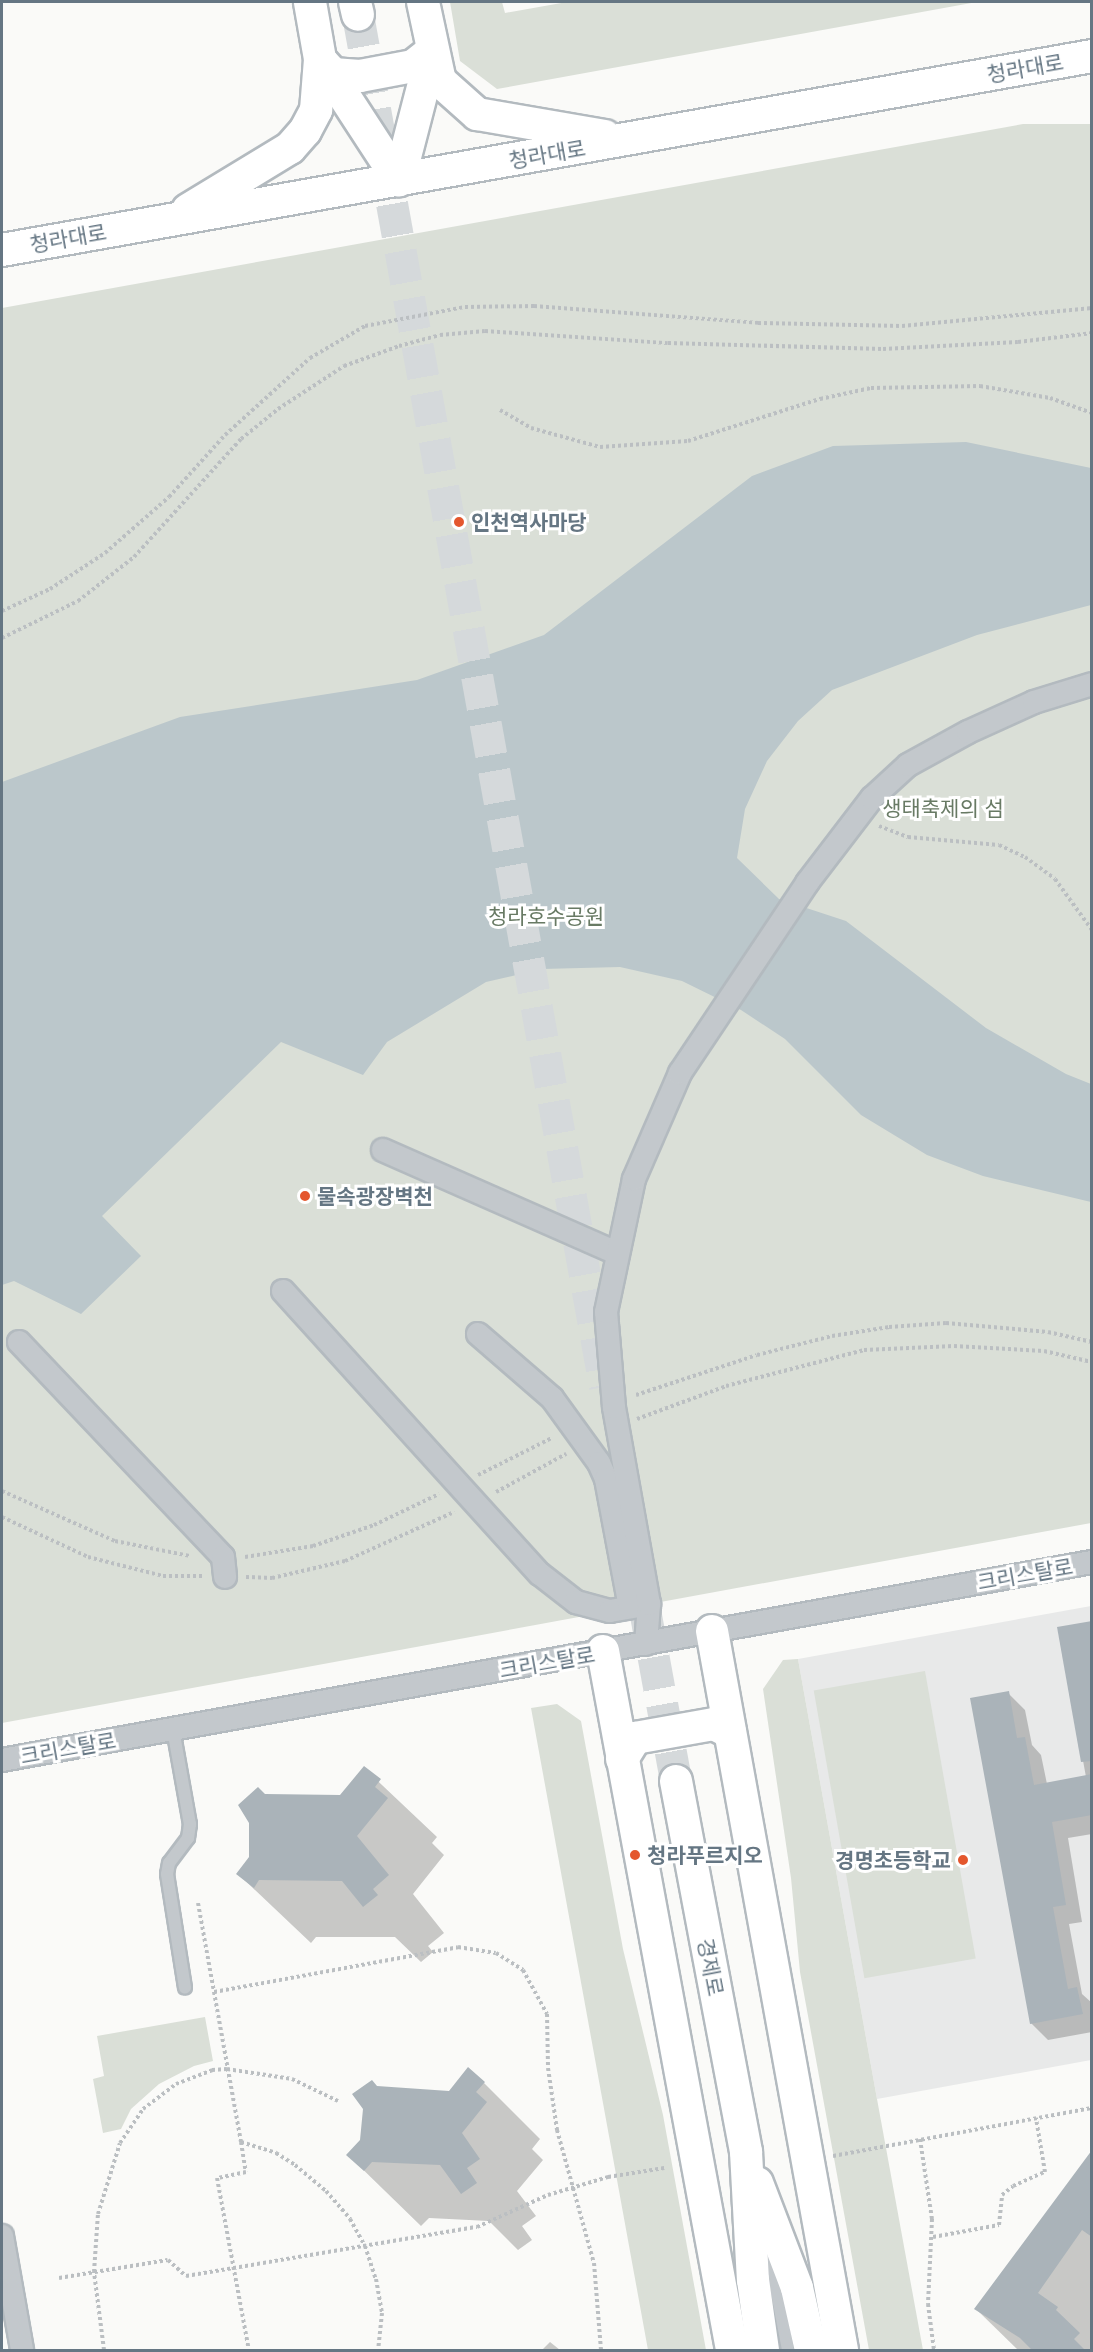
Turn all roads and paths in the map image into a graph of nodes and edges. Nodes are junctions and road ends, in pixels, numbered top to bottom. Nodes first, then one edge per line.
1 (310, 2) edge
2 (423, 2) edge
3 (432, 51) junction
4 (1092, 56) edge
5 (320, 59) junction
6 (626, 140) junction
7 (399, 180) junction
8 (172, 219) junction
9 (2, 250) edge
10 (1092, 308) edge
11 (1092, 333) edge
12 (500, 410) dead end
13 (1092, 413) edge
14 (2, 611) edge
15 (2, 638) edge
16 (1092, 684) edge
17 (860, 813) junction
18 (1092, 930) edge
19 (383, 1150) dead end
20 (616, 1253) junction
21 (283, 1292) dead end
22 (478, 1334) dead end
23 (19, 1342) dead end
24 (1092, 1342) edge
25 (1092, 1362) edge
26 (616, 1417) junction
27 (580, 1435) junction
28 (460, 1484) junction
29 (2, 1491) edge
30 (476, 1502) junction
31 (2, 1517) edge
32 (1092, 1562) edge
33 (224, 1567) junction
34 (640, 1606) junction
35 (712, 1631) junction
36 (646, 1644) junction
37 (603, 1651) junction
38 (173, 1729) junction
39 (730, 1732) junction
40 (622, 1759) junction
41 (2, 1760) edge
42 (676, 1781) tunnel mouth
43 (198, 1903) dead end
44 (185, 1988) dead end
45 (214, 1992) junction
46 (227, 2069) junction
47 (339, 2101) dead end
48 (1092, 2108) edge
49 (1036, 2118) junction
50 (920, 2139) junction
51 (241, 2142) junction
52 (746, 2152) junction
53 (826, 2157) dead end
54 (664, 2168) dead end
55 (757, 2183) junction
56 (574, 2187) junction
57 (2, 2236) edge
58 (933, 2237) junction
59 (365, 2246) junction
60 (234, 2268) junction
61 (94, 2272) junction
62 (59, 2278) dead end
63 (22, 2350) edge
64 (104, 2350) edge
65 (249, 2350) edge
66 (378, 2350) edge
67 (601, 2350) edge
68 (732, 2350) edge
69 (763, 2350) edge
70 (788, 2350) edge
71 (811, 2350) edge
72 (842, 2350) edge
73 (934, 2350) edge

1 - 5 street
2 - 3 street
3 - 5 street
3 - 6 street
3 - 7 street
4 - 6 street, 청라대로
5 - 7 street
5 - 8 street
6 - 7 street, 청라대로
7 - 8 street, 청라대로
8 - 9 street, 청라대로
10 - 14 path
11 - 15 path
12 - 13 path
16 - 17 street
17 - 18 path
17 - 20 street
19 - 20 street
20 - 26 street
21 - 28 street
22 - 27 street
23 - 33 street
24 - 26 path
25 - 26 path
26 - 34 street
27 - 28 path
27 - 30 path
27 - 34 street
28 - 30 street
28 - 33 path
29 - 33 path
30 - 33 path
30 - 34 street
31 - 33 path
32 - 35 street, 크리스탈로
34 - 36 street
35 - 36 street, 크리스탈로
35 - 39 street
36 - 37 street, 크리스탈로
37 - 38 street, 크리스탈로
37 - 40 street
38 - 41 street, 크리스탈로
38 - 44 lane
39 - 40 street
39 - 72 street
40 - 68 street
42 - 52 street, 경제로
43 - 45 path
45 - 46 path
45 - 56 path
46 - 47 path
46 - 51 path
46 - 61 path
48 - 49 path
49 - 50 path
49 - 58 path
50 - 53 path
50 - 58 path
51 - 59 path
51 - 60 path
52 - 55 street, 경제로
52 - 69 street, 경제로
54 - 56 path
55 - 70 lane
55 - 71 street, 경제로
56 - 59 path
56 - 67 path
57 - 63 street
58 - 73 path
59 - 60 path
59 - 66 path
60 - 61 path
60 - 65 path
61 - 62 path
61 - 64 path

